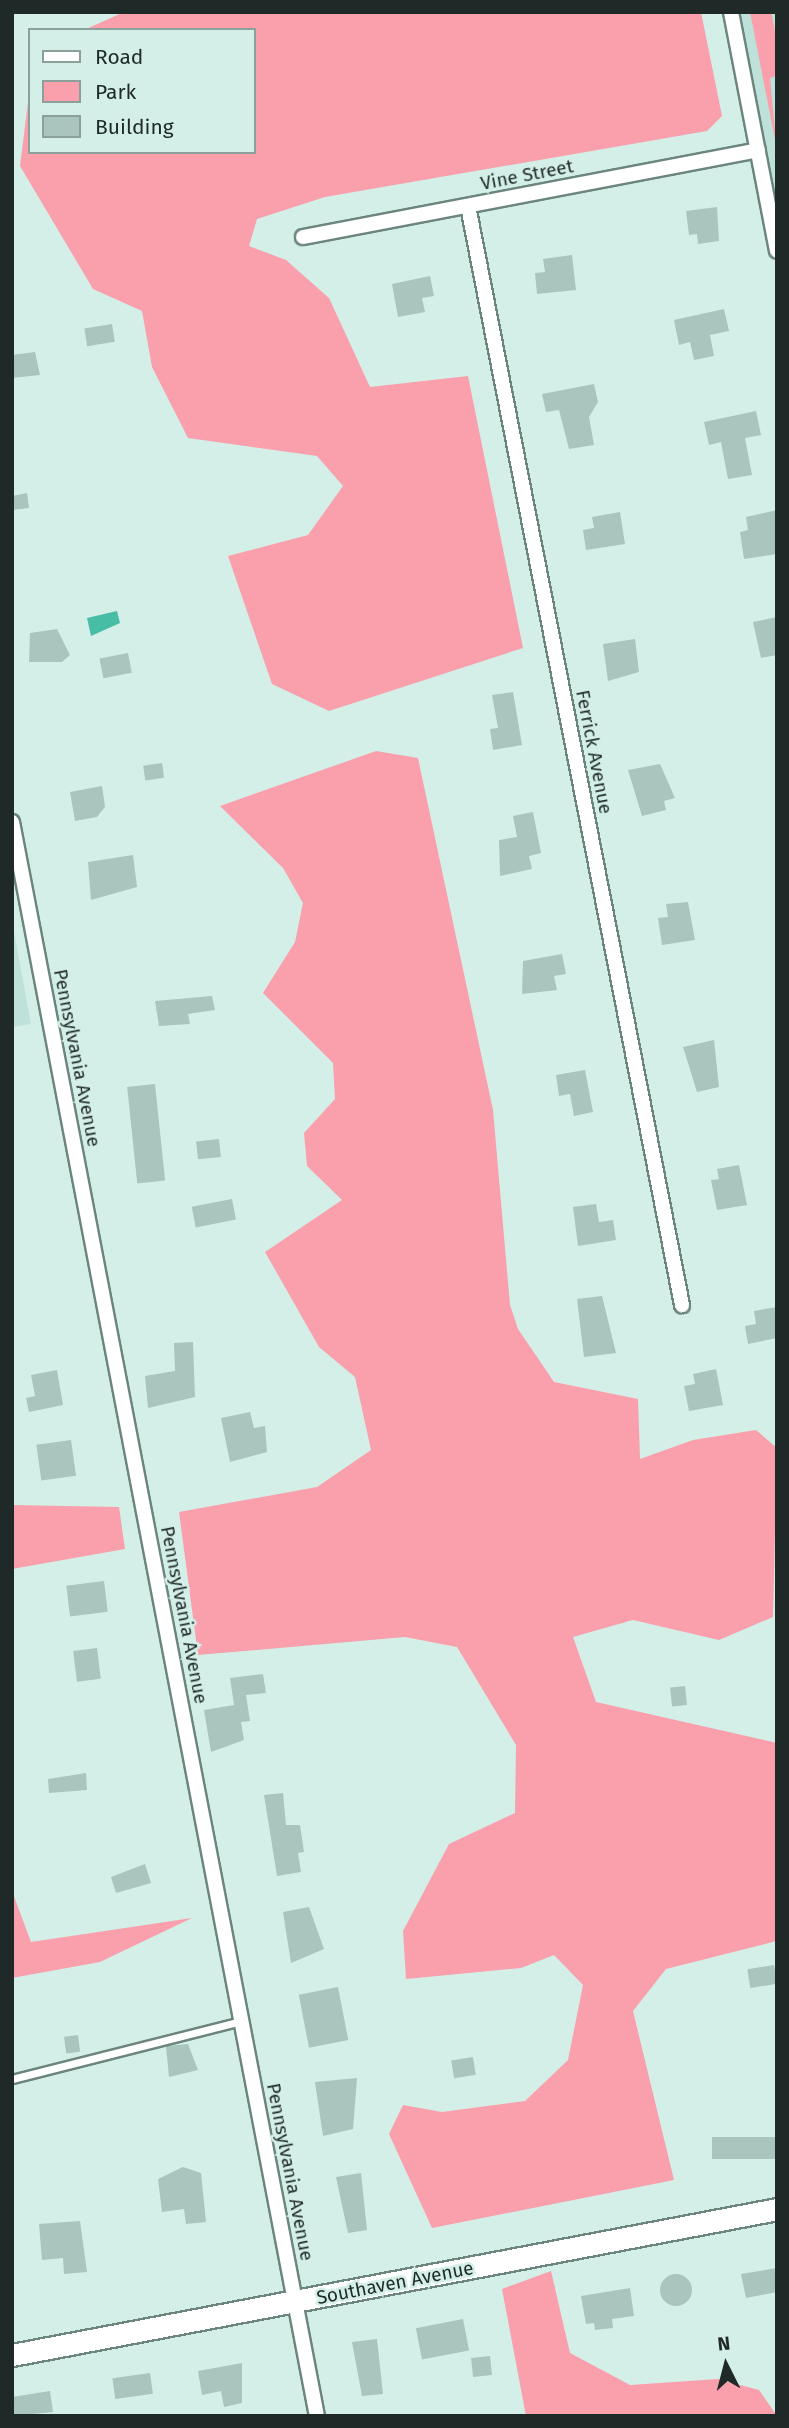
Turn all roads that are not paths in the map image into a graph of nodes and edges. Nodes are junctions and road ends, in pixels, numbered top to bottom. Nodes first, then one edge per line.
1 (731, 12) edge
2 (758, 150) junction
3 (468, 206) junction
4 (303, 237) dead end
5 (777, 251) edge
6 (12, 822) edge
7 (681, 1305) dead end
8 (241, 2021) junction
9 (12, 2079) edge
10 (777, 2209) edge
11 (295, 2302) junction
12 (12, 2355) edge
13 (317, 2416) edge

1 - 2 street
2 - 3 street, Vine Street
2 - 5 street
3 - 4 street, Vine Street
3 - 7 street, Ferrick Avenue
6 - 8 street, Pennsylvania Avenue
8 - 9 lane
8 - 11 street, Pennsylvania Avenue
10 - 11 street, Southaven Avenue
11 - 12 street, Southaven Avenue
11 - 13 street, Pennsylvania Avenue

